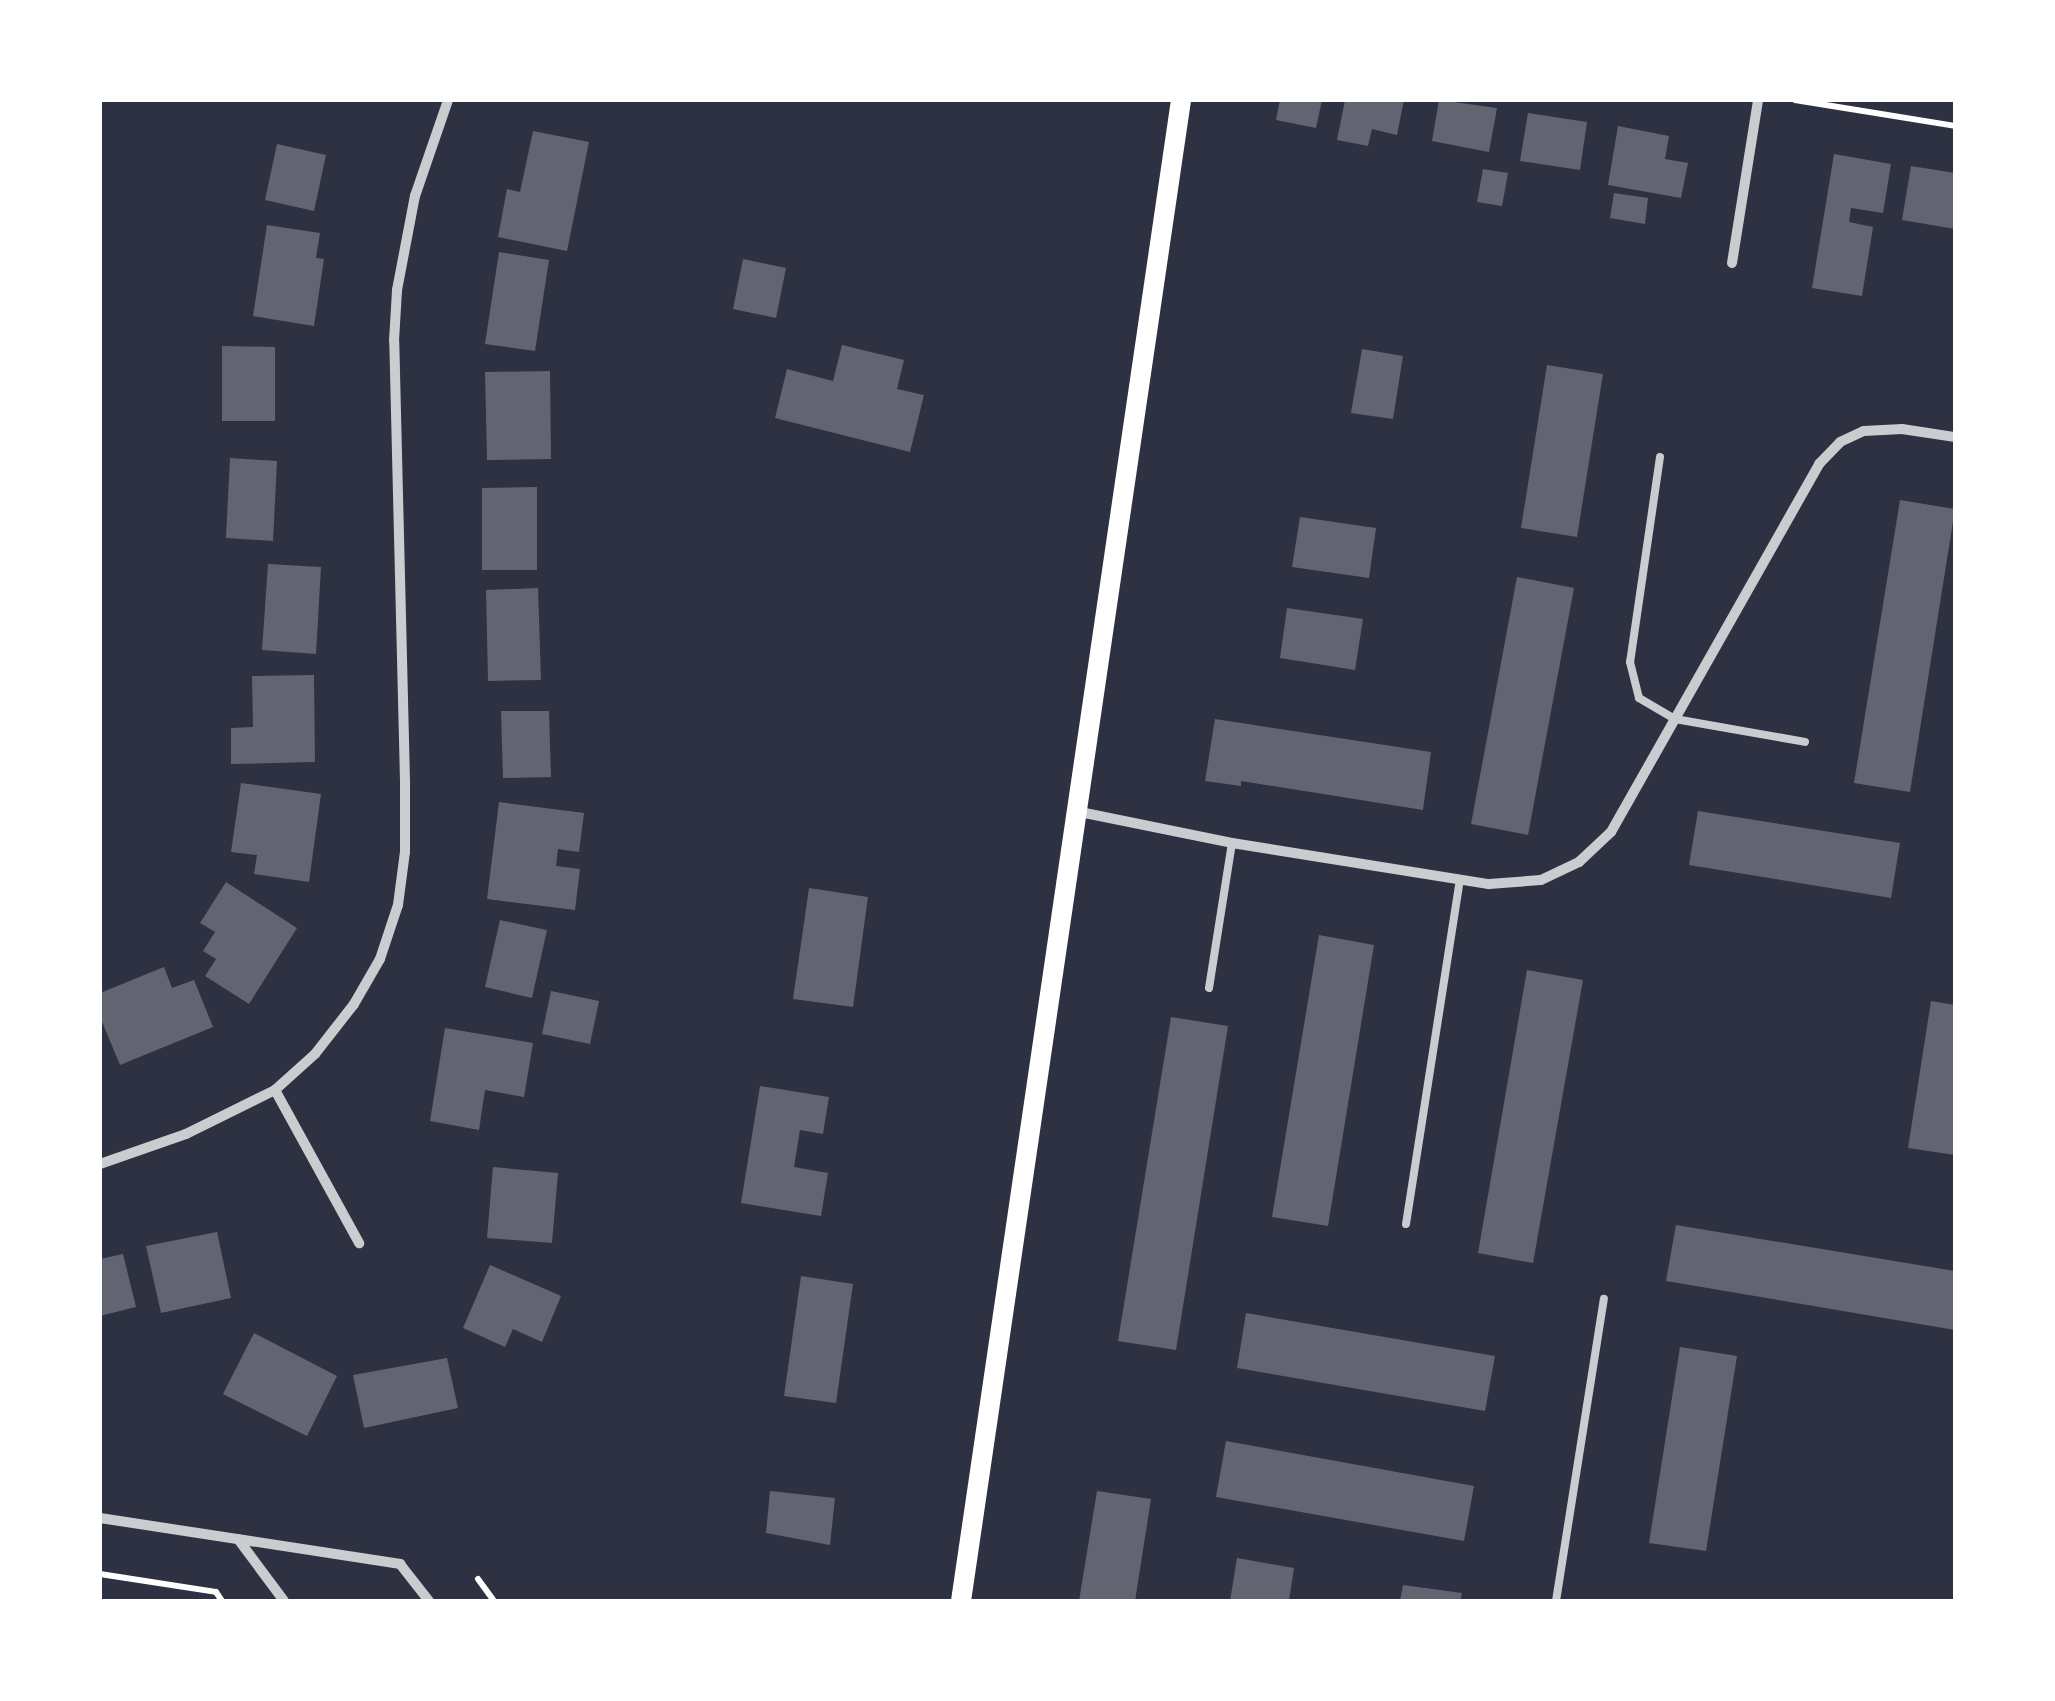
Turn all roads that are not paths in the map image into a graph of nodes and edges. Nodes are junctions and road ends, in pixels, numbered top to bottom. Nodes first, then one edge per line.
1 (448, 100) edge
2 (1180, 100) edge
3 (1758, 100) edge
4 (1732, 264) dead end
5 (1955, 437) edge
6 (1660, 457) dead end
7 (1675, 719) junction
8 (1805, 742) dead end
9 (1074, 810) junction
10 (1232, 843) junction
11 (1460, 879) junction
12 (1208, 988) dead end
13 (274, 1090) junction
14 (100, 1164) edge
15 (1406, 1224) dead end
16 (358, 1243) dead end
17 (1604, 1300) dead end
18 (100, 1518) edge
19 (238, 1539) junction
20 (284, 1601) edge
21 (429, 1601) edge
22 (961, 1601) edge
23 (1556, 1601) edge

1 - 13 street
2 - 9 main road
3 - 4 street
5 - 7 street
6 - 7 lane
7 - 8 lane
7 - 11 street
9 - 10 street
9 - 22 main road
10 - 11 street
10 - 12 lane
11 - 15 lane
13 - 14 street
13 - 16 street
17 - 23 lane
18 - 19 street
19 - 20 street
19 - 21 street

